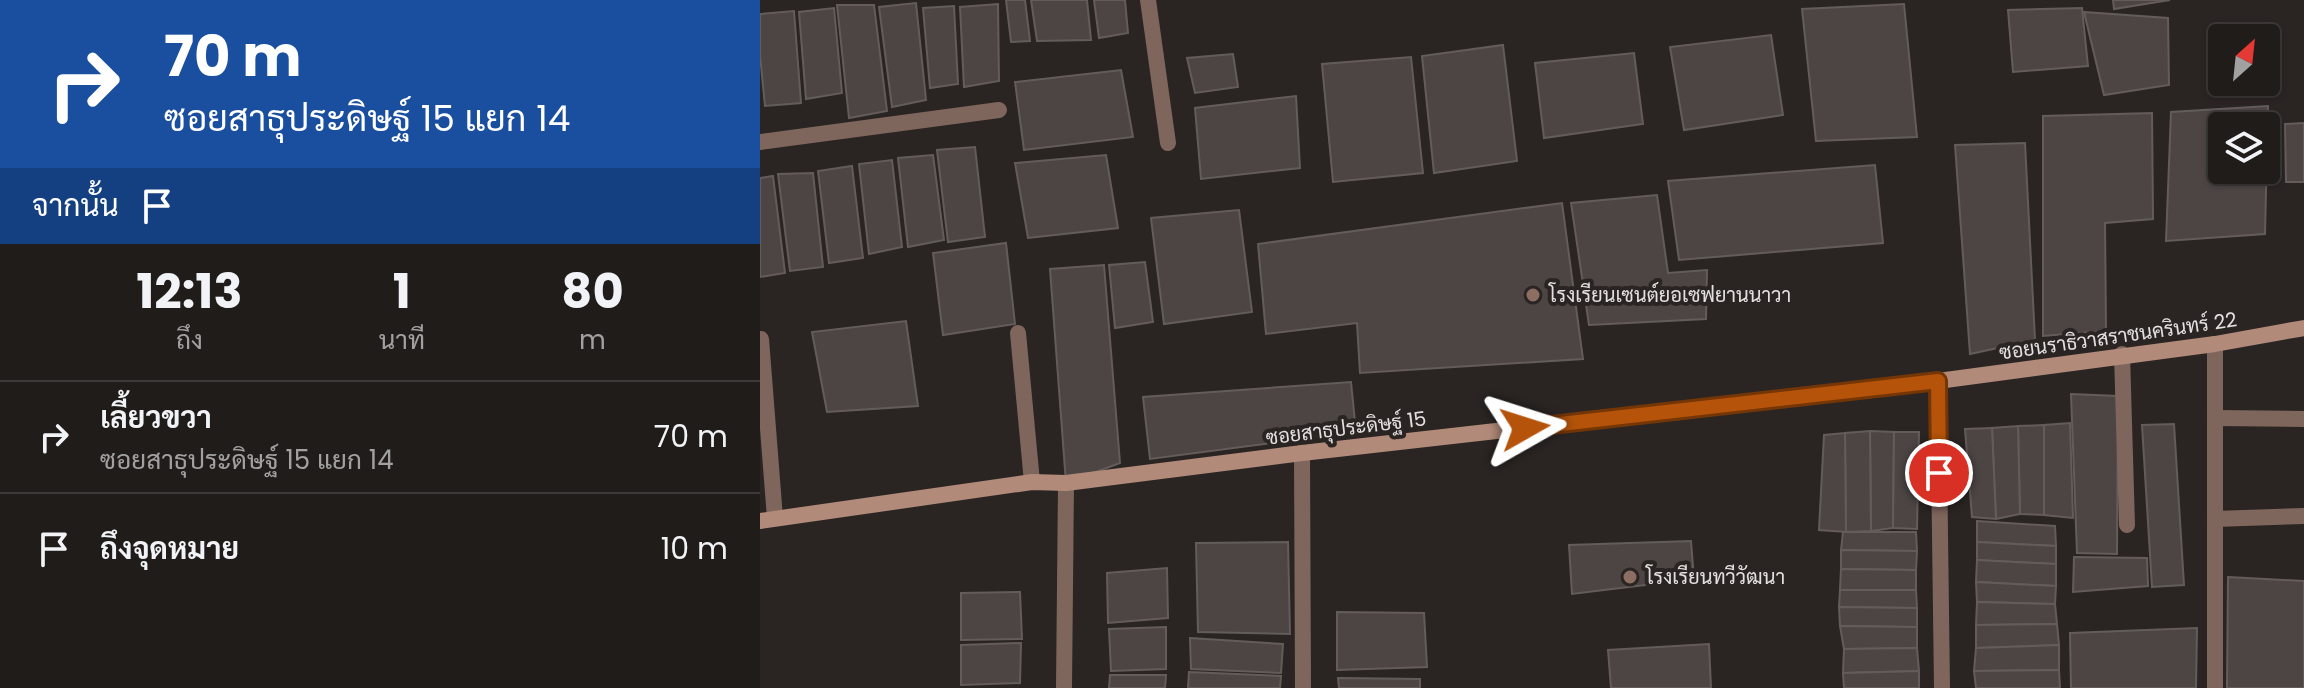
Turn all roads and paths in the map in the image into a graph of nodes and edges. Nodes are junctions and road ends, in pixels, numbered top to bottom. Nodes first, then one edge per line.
1 (1148, 0) edge
2 (999, 110) dead end
3 (760, 142) edge
4 (1168, 143) dead end
5 (2304, 328) edge
6 (1018, 333) dead end
7 (761, 339) edge
8 (2215, 344) junction
9 (2122, 354) junction
10 (1938, 381) junction
11 (2215, 418) junction
12 (2304, 419) edge
13 (1302, 453) junction
14 (1032, 482) junction
15 (1066, 483) junction
16 (2304, 516) edge
17 (2215, 519) junction
18 (768, 520) edge
19 (2127, 525) dead end
20 (1064, 688) edge
21 (1303, 688) edge
22 (1942, 688) edge
23 (2215, 688) edge

1 - 4 street
2 - 3 street
5 - 8 street, ซอยนราธิวาสราชนครินทร์ 22
6 - 14 street
7 - 18 street
8 - 9 street, ซอยนราธิวาสราชนครินทร์ 22
8 - 11 street
9 - 10 street, ซอยนราธิวาสราชนครินทร์ 22
9 - 19 street
10 - 13 street, ซอยสาธุประดิษฐ์ 15
10 - 22 street
11 - 12 street
11 - 17 street
13 - 15 street, ซอยสาธุประดิษฐ์ 15
13 - 21 street
14 - 15 street, ซอยสาธุประดิษฐ์ 15
14 - 18 street, ซอยสาธุประดิษฐ์ 15
15 - 20 street
16 - 17 street
17 - 23 street

